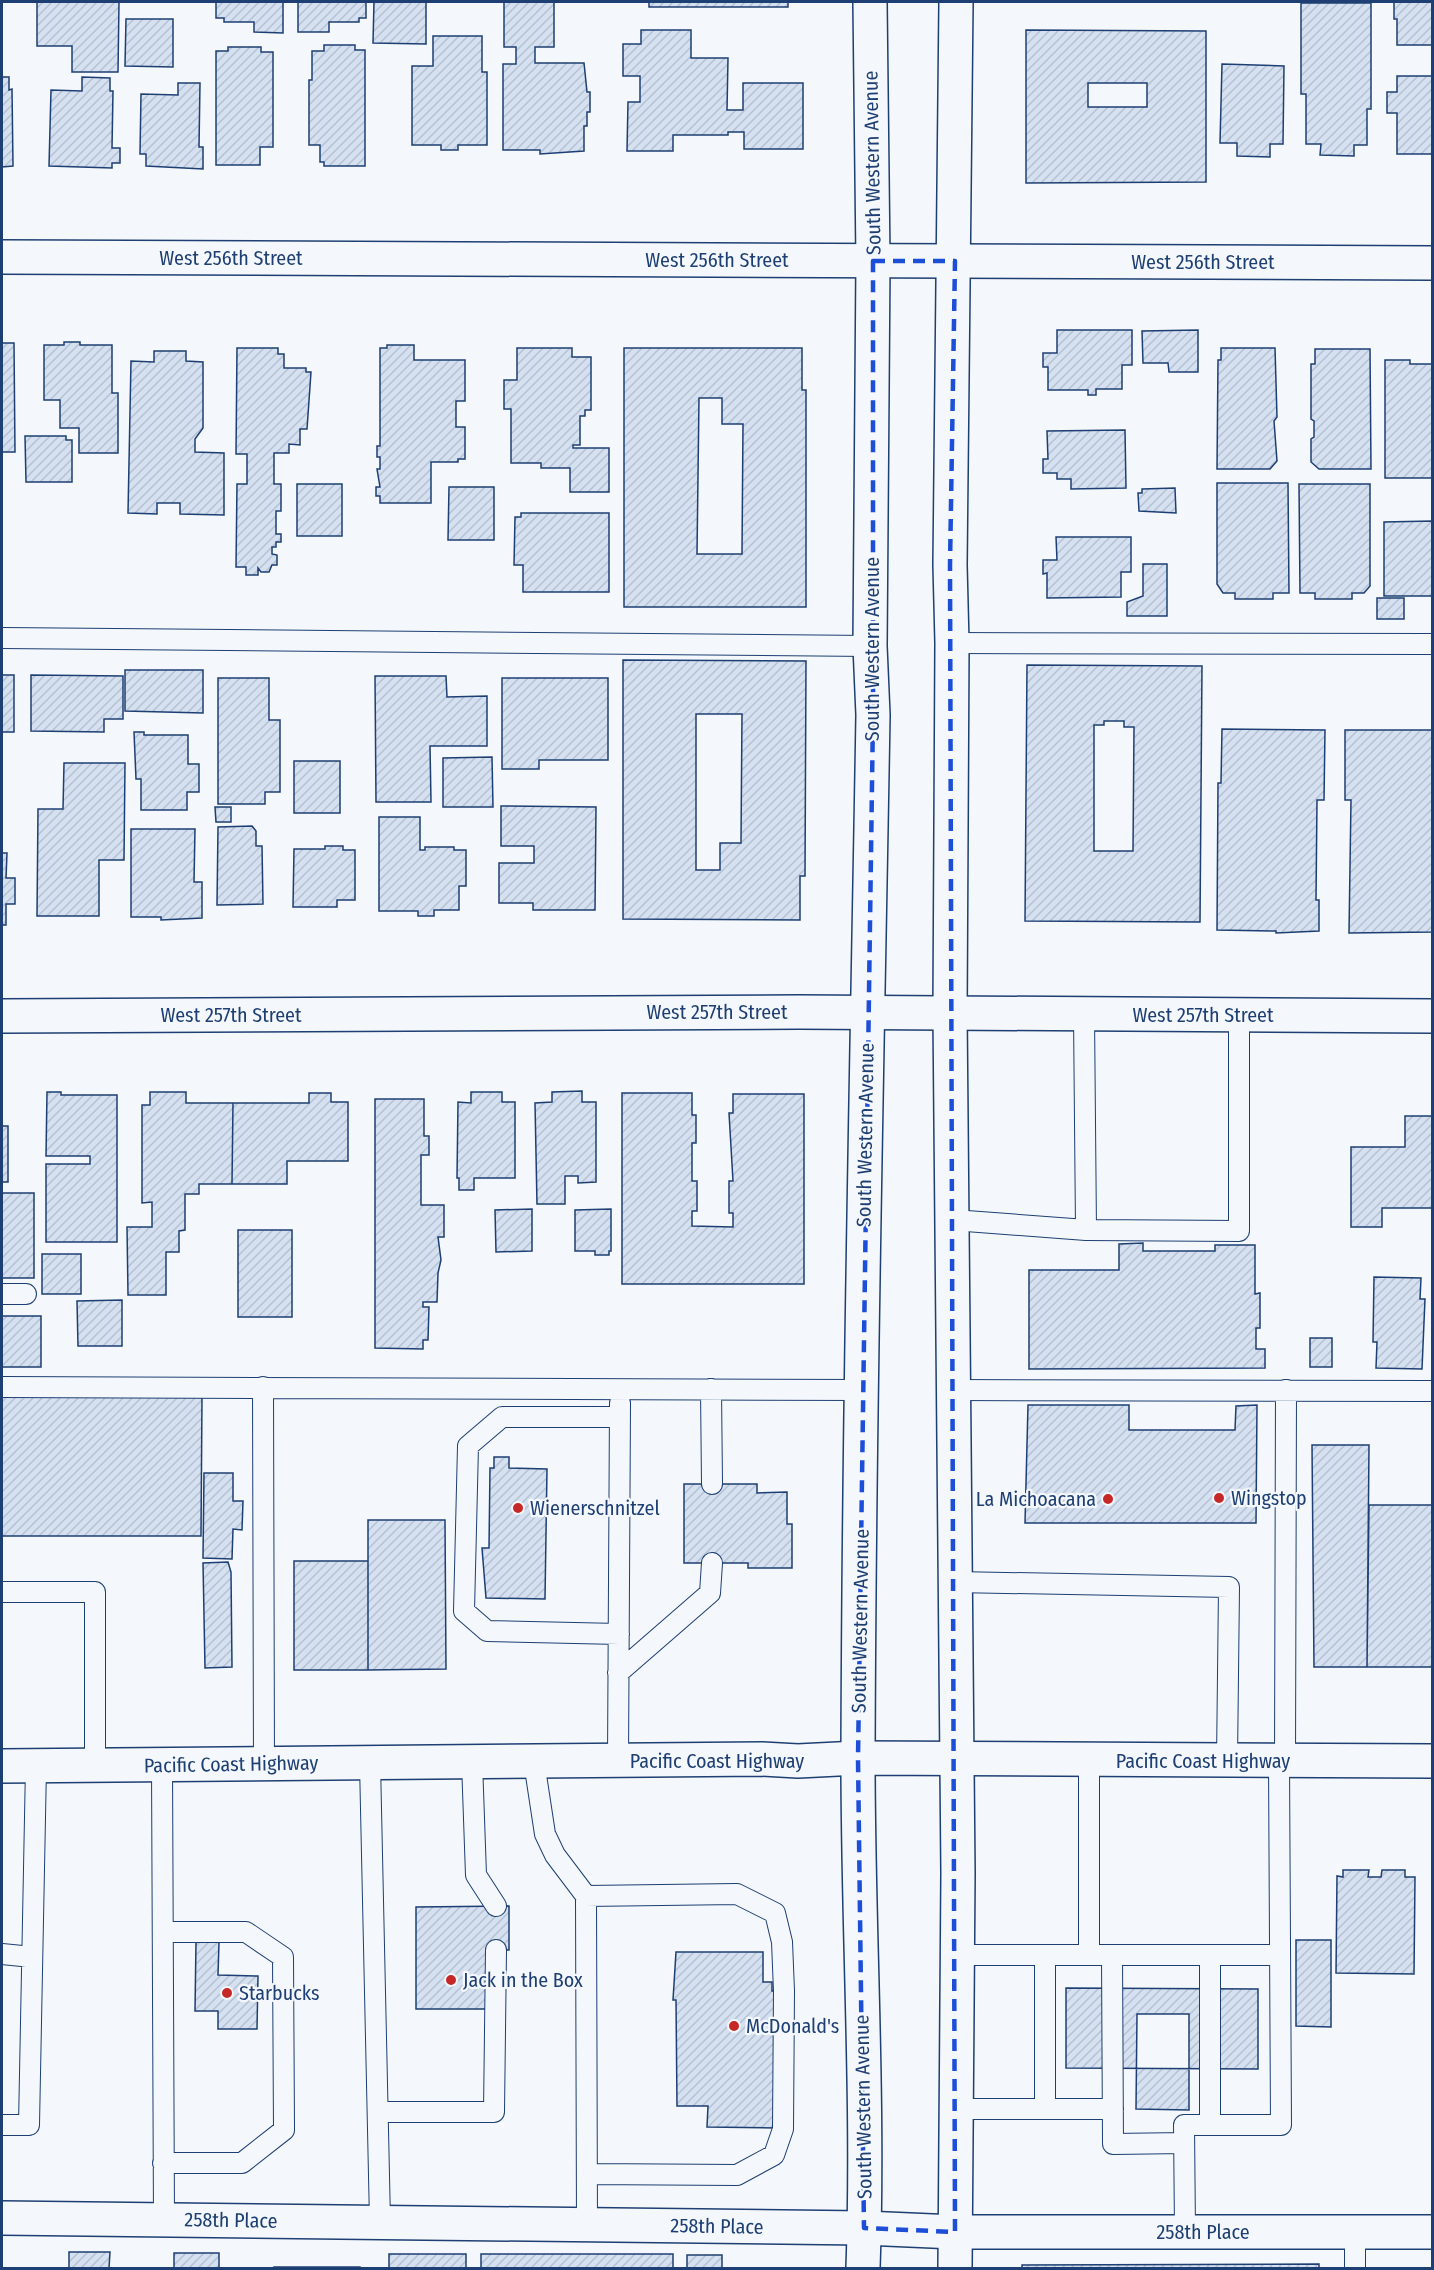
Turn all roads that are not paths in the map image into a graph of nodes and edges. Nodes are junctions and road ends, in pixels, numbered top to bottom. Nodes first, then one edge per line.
1 (870, 2) edge
2 (956, 2) edge
3 (2, 257) edge
4 (873, 261) junction
5 (955, 261) junction
6 (1432, 263) edge
7 (2, 638) edge
8 (952, 643) junction
9 (1432, 644) edge
10 (870, 646) junction
11 (868, 1012) junction
12 (950, 1014) junction
13 (1084, 1014) junction
14 (1239, 1015) junction
15 (2, 1016) edge
16 (1432, 1016) edge
17 (953, 1220) junction
18 (1086, 1230) junction
19 (2, 1294) edge
20 (26, 1294) dead end
21 (2, 1387) edge
22 (263, 1388) junction
23 (620, 1389) junction
24 (711, 1389) junction
25 (863, 1390) junction
26 (954, 1390) junction
27 (1286, 1390) junction
28 (1432, 1391) edge
29 (620, 1417) junction
30 (712, 1484) dead end
31 (712, 1563) dead end
32 (955, 1582) junction
33 (2, 1592) edge
34 (619, 1635) junction
35 (618, 1672) junction
36 (858, 1758) junction
37 (618, 1761) junction
38 (956, 1761) junction
39 (1089, 1761) junction
40 (1227, 1761) junction
41 (1282, 1761) junction
42 (1432, 1761) edge
43 (472, 1762) junction
44 (534, 1762) junction
45 (370, 1763) junction
46 (264, 1764) junction
47 (95, 1765) junction
48 (162, 1765) junction
49 (2, 1766) edge
50 (36, 1766) junction
51 (586, 1896) junction
52 (496, 1906) dead end
53 (163, 1932) junction
54 (496, 1950) dead end
55 (2, 1954) edge
56 (956, 1955) junction
57 (1045, 1955) junction
58 (1089, 1955) junction
59 (1113, 1955) junction
60 (1210, 1955) junction
61 (1280, 1955) junction
62 (32, 1957) junction
63 (956, 2109) junction
64 (1045, 2109) junction
65 (1113, 2109) junction
66 (378, 2112) junction
67 (2, 2125) edge
68 (1210, 2125) junction
69 (1184, 2143) junction
70 (163, 2163) junction
71 (586, 2174) junction
72 (2, 2218) edge
73 (164, 2219) junction
74 (380, 2221) junction
75 (586, 2224) junction
76 (864, 2228) junction
77 (955, 2232) junction
78 (1185, 2232) junction
79 (1355, 2232) junction
80 (1432, 2232) edge
81 (863, 2268) edge
82 (955, 2268) edge
83 (1354, 2268) edge

1 - 4 main road, South Western Avenue
2 - 5 main road
3 - 4 main road, West 256th Street
4 - 5 main road, West 256th Street
4 - 10 main road, South Western Avenue
5 - 6 main road, West 256th Street
5 - 8 main road
7 - 10 lane
8 - 9 lane
8 - 12 main road
10 - 11 main road, South Western Avenue
11 - 12 main road, West 257th Street
11 - 15 main road, West 257th Street
11 - 25 main road, South Western Avenue
12 - 13 main road, West 257th Street
12 - 17 main road
13 - 14 main road, West 257th Street
13 - 18 lane
14 - 16 main road, West 257th Street
14 - 18 lane
17 - 18 lane
17 - 26 main road
19 - 20 lane
21 - 22 lane
22 - 23 lane
22 - 46 lane
23 - 24 lane
23 - 29 lane
24 - 25 lane
24 - 30 lane
25 - 36 main road, South Western Avenue
26 - 27 lane
26 - 32 main road
27 - 28 lane
27 - 41 lane
29 - 34 lane
29 - 34 lane
31 - 35 lane
32 - 38 main road
32 - 40 lane
33 - 47 lane
34 - 35 lane
35 - 37 lane
36 - 37 main road, Pacific Coast Highway
36 - 38 main road, Pacific Coast Highway
36 - 76 main road, South Western Avenue
37 - 44 main road, Pacific Coast Highway
38 - 39 main road, Pacific Coast Highway
38 - 56 main road
39 - 40 main road, Pacific Coast Highway
39 - 58 lane
40 - 41 main road, Pacific Coast Highway
41 - 42 main road, Pacific Coast Highway
41 - 61 lane
43 - 44 main road, Pacific Coast Highway
43 - 45 main road, Pacific Coast Highway
43 - 52 lane
44 - 51 lane
45 - 46 main road, Pacific Coast Highway
45 - 66 lane
46 - 48 main road, Pacific Coast Highway
47 - 48 main road, Pacific Coast Highway
47 - 50 main road, Pacific Coast Highway
48 - 53 lane
49 - 50 main road, Pacific Coast Highway
50 - 62 lane
51 - 71 lane
51 - 71 lane
53 - 70 lane
53 - 70 lane
54 - 66 lane
55 - 62 lane
56 - 57 lane
56 - 63 main road
57 - 58 lane
57 - 64 lane
58 - 59 lane
59 - 60 lane
59 - 65 lane
60 - 61 lane
60 - 68 lane
61 - 68 lane
62 - 67 lane
63 - 64 lane
63 - 77 main road
64 - 65 lane
65 - 69 lane
66 - 74 lane
68 - 69 lane
69 - 78 lane
70 - 73 lane
71 - 75 lane
72 - 73 main road, 258th Place
73 - 74 main road, 258th Place
74 - 75 main road, 258th Place
75 - 76 main road, 258th Place
76 - 77 main road, 258th Place
76 - 81 main road, South Western Avenue
77 - 78 main road, 258th Place
77 - 82 main road
78 - 79 main road, 258th Place
79 - 80 main road, 258th Place
79 - 83 lane

